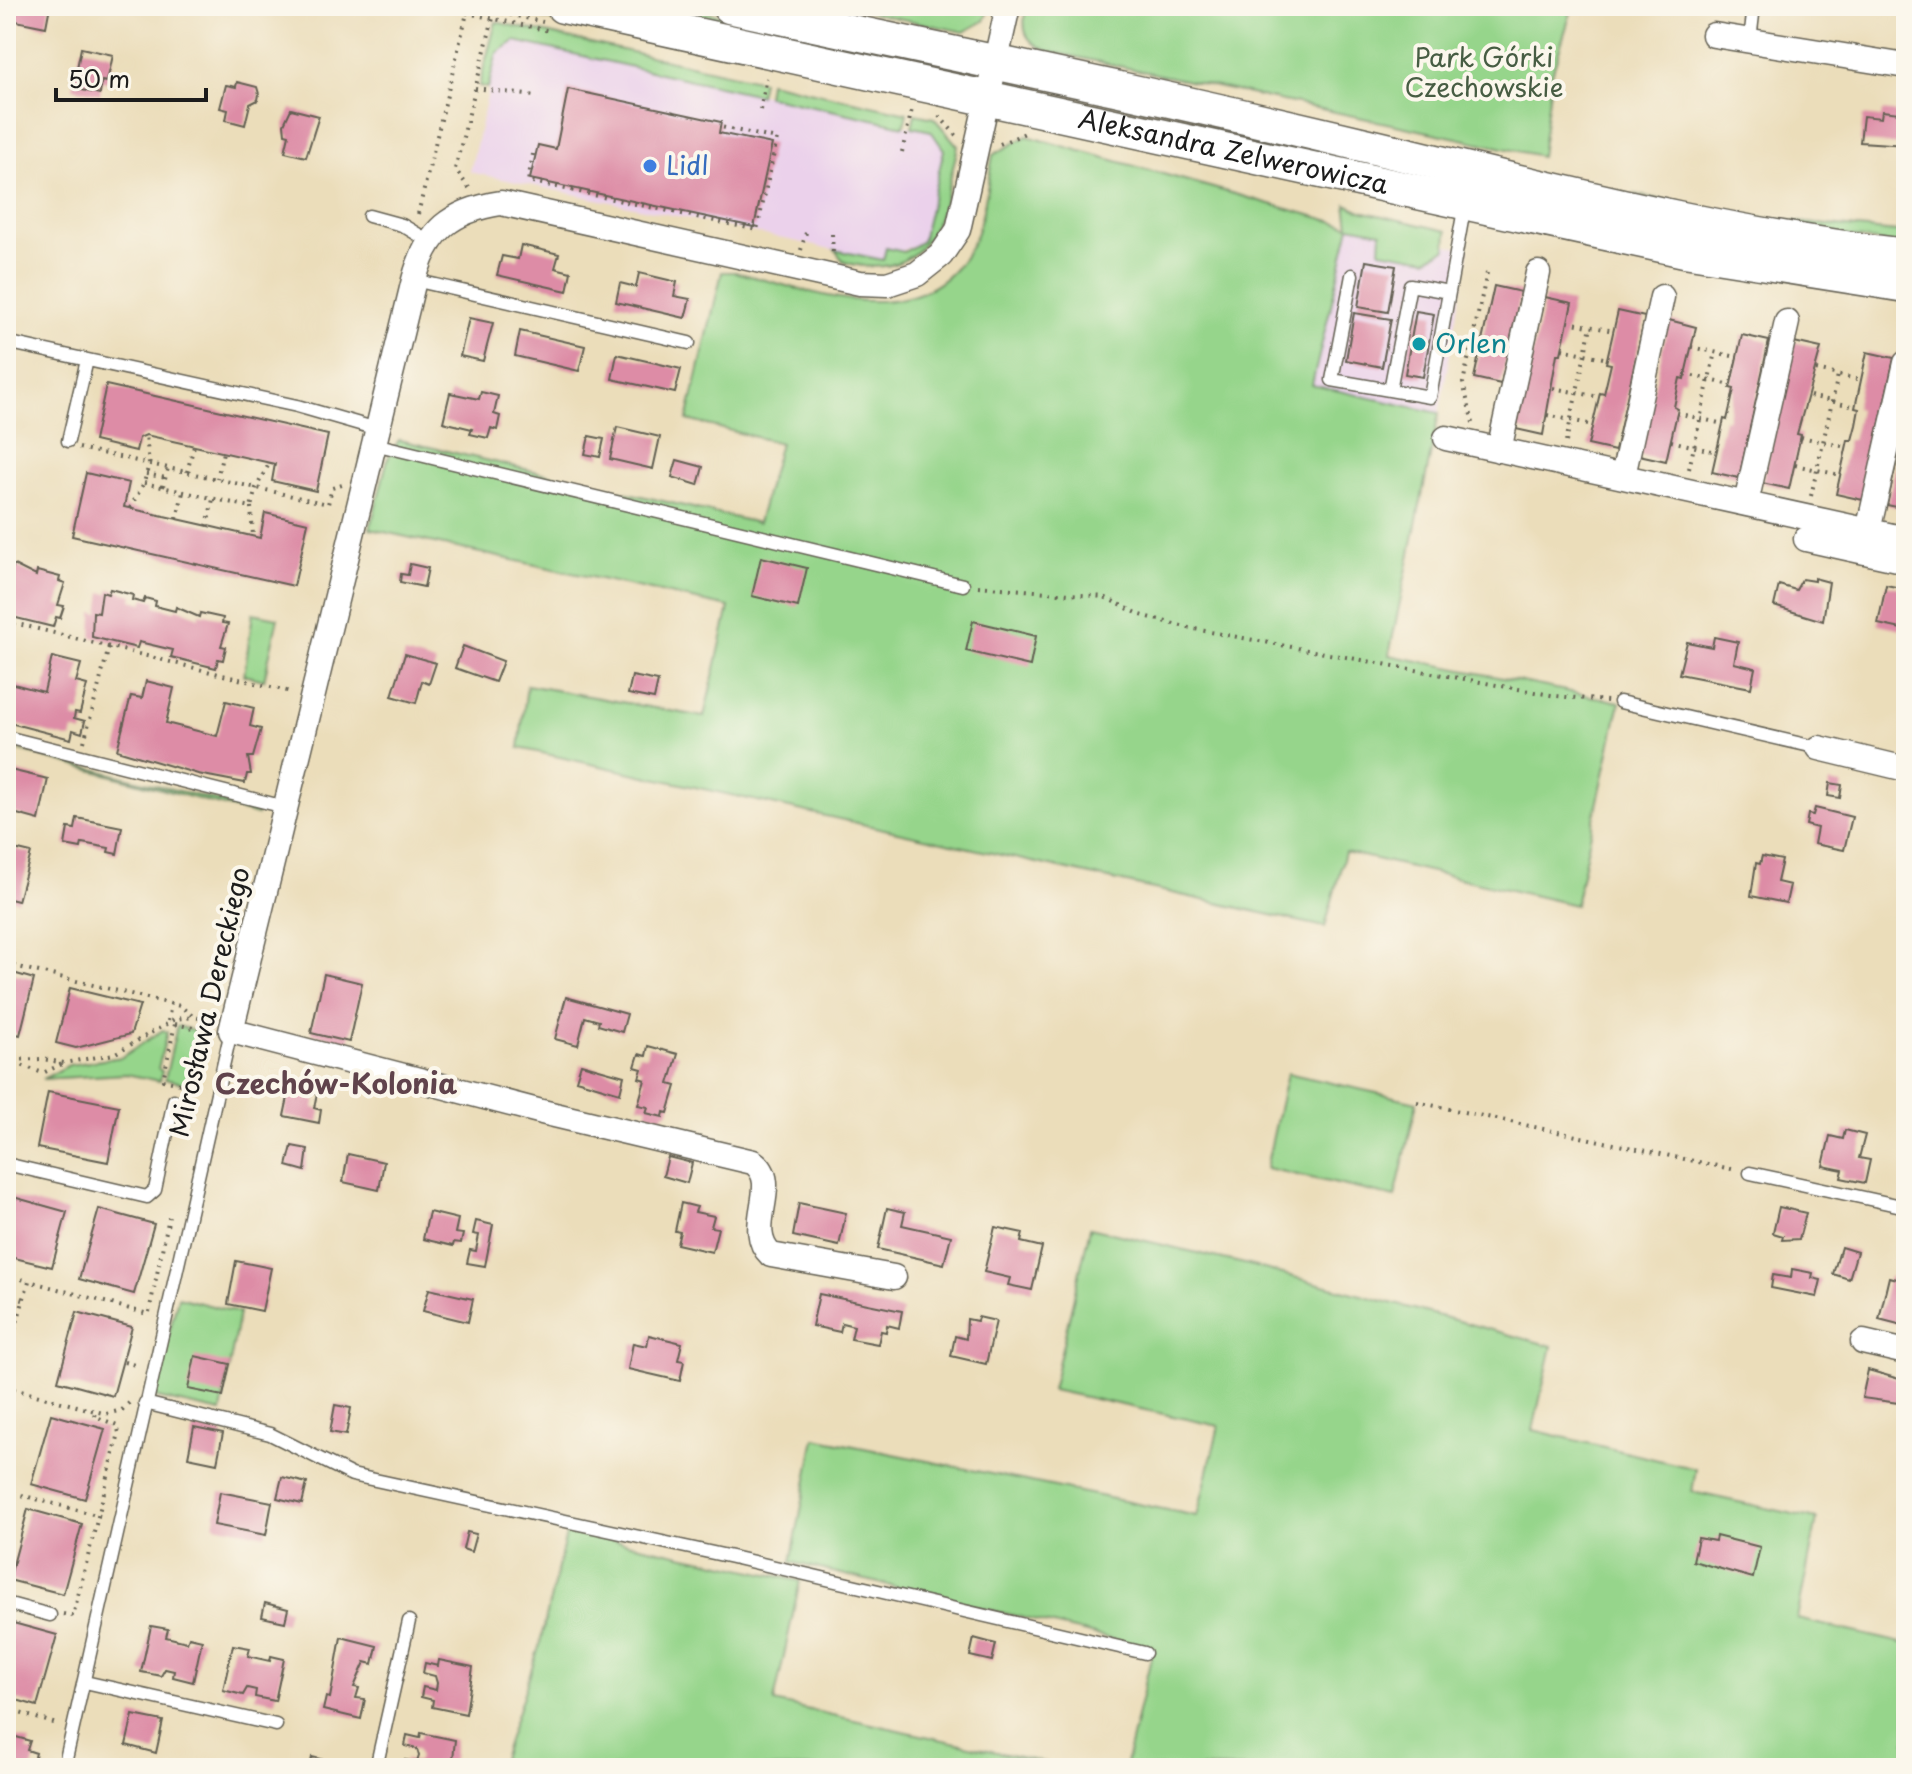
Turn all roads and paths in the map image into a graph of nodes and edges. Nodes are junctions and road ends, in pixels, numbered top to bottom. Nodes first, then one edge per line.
1 (563, 6) edge
2 (729, 6) edge
3 (1008, 6) edge
4 (1754, 6) edge
5 (467, 13) dead end
6 (493, 18) dead end
7 (1714, 35) dead end
8 (1750, 40) junction
9 (995, 63) junction
10 (1906, 66) edge
11 (767, 78) dead end
12 (475, 88) junction
13 (534, 96) dead end
14 (986, 99) junction
15 (912, 109) dead end
16 (760, 110) dead end
17 (721, 127) dead end
18 (902, 152) dead end
19 (533, 154) dead end
20 (455, 169) dead end
21 (1465, 204) junction
22 (406, 210) dead end
23 (418, 214) junction
24 (369, 216) dead end
25 (832, 234) dead end
26 (426, 237) junction
27 (1906, 256) edge
28 (838, 261) dead end
29 (1538, 273) dead end
30 (1352, 275) dead end
31 (414, 280) junction
32 (1906, 285) edge
33 (1449, 292) junction
34 (1662, 297) dead end
35 (1568, 322) dead end
36 (1787, 322) dead end
37 (1591, 326) junction
38 (1614, 331) dead end
39 (6, 342) edge
40 (689, 343) dead end
41 (1691, 347) dead end
42 (1562, 349) dead end
43 (1715, 352) junction
44 (1585, 354) junction
45 (1737, 357) dead end
46 (1608, 359) dead end
47 (87, 360) junction
48 (1906, 363) edge
49 (1816, 370) dead end
50 (1685, 374) dead end
51 (1838, 375) junction
52 (1709, 380) junction
53 (1861, 380) dead end
54 (1731, 385) dead end
55 (1553, 388) dead end
56 (1390, 390) junction
57 (1576, 393) junction
58 (1810, 396) dead end
59 (1599, 397) dead end
60 (1833, 401) junction
61 (1855, 407) dead end
62 (1677, 413) dead end
63 (1547, 415) dead end
64 (1700, 418) junction
65 (1570, 420) junction
66 (1723, 424) dead end
67 (1593, 425) dead end
68 (146, 435) dead end
69 (376, 436) junction
70 (1801, 437) dead end
71 (1446, 438) dead end
72 (1671, 441) dead end
73 (1823, 442) junction
74 (70, 444) joint
75 (194, 446) dead end
76 (1694, 446) junction
77 (1846, 447) dead end
78 (1499, 450) junction
79 (223, 452) dead end
80 (1563, 452) dead end
81 (1716, 452) dead end
82 (270, 462) dead end
83 (149, 464) junction
84 (1795, 465) dead end
85 (168, 468) junction
86 (1817, 470) junction
87 (187, 472) junction
88 (146, 474) junction
89 (1840, 475) dead end
90 (1623, 476) junction
91 (166, 478) junction
92 (217, 479) junction
93 (1686, 479) dead end
94 (144, 483) junction
95 (163, 487) junction
96 (351, 487) dead end
97 (256, 488) junction
98 (183, 492) junction
99 (213, 499) dead end
100 (1746, 503) junction
101 (251, 507) junction
102 (1809, 507) dead end
103 (130, 508) dead end
104 (177, 519) dead end
105 (207, 526) dead end
106 (1868, 531) junction
107 (253, 536) dead end
108 (1806, 539) dead end
109 (1906, 539) edge
110 (1906, 561) edge
111 (963, 585) joint
112 (6, 621) edge
113 (109, 647) junction
114 (300, 694) dead end
115 (1620, 702) joint
116 (6, 737) edge
117 (83, 748) dead end
118 (1819, 748) joint
119 (1906, 769) edge
120 (285, 807) junction
121 (6, 964) edge
122 (99, 986) junction
123 (98, 993) dead end
124 (171, 1004) junction
125 (194, 1017) junction
126 (168, 1023) junction
127 (219, 1028) junction
128 (6, 1060) edge
129 (13, 1062) junction
130 (64, 1063) junction
131 (174, 1100) dead end
132 (1417, 1102) dead end
133 (6, 1164) edge
134 (1750, 1173) joint
135 (1906, 1207) edge
136 (169, 1217) dead end
137 (6, 1275) edge
138 (894, 1277) dead end
139 (29, 1281) junction
140 (6, 1295) edge
141 (23, 1300) junction
142 (148, 1314) junction
143 (147, 1321) dead end
144 (1863, 1342) dead end
145 (1906, 1352) edge
146 (141, 1355) dead end
147 (6, 1360) edge
148 (124, 1362) dead end
149 (139, 1366) junction
150 (136, 1381) dead end
151 (6, 1387) edge
152 (132, 1398) dead end
153 (145, 1403) junction
154 (95, 1412) junction
155 (6, 1491) edge
156 (100, 1516) junction
157 (6, 1603) edge
158 (75, 1610) dead end
159 (50, 1615) dead end
160 (409, 1621) dead end
161 (1145, 1653) dead end
162 (85, 1682) junction
163 (6, 1709) edge
164 (276, 1725) dead end
165 (74, 1728) junction
166 (64, 1768) edge
167 (376, 1768) edge

1 - 14 street, Aleksandra Zelwerowicza
2 - 9 street, Aleksandra Zelwerowicza
3 - 9 street
4 - 8 lane
5 - 23 path
6 - 12 path
7 - 8 street
8 - 10 street
9 - 14 street
9 - 27 street, Aleksandra Zelwerowicza
11 - 16 path
12 - 13 path
12 - 20 path
14 - 21 street, Aleksandra Zelwerowicza
14 - 26 street
15 - 18 path
17 - 19 path
21 - 32 street, Aleksandra Zelwerowicza
21 - 33 lane
22 - 23 path
23 - 26 path
24 - 26 lane
25 - 28 path
26 - 31 street, Mirosława Dereckiego
29 - 78 street
30 - 56 lane
31 - 40 lane
31 - 69 street, Mirosława Dereckiego
33 - 56 lane
33 - 56 lane
34 - 90 street
35 - 37 path
36 - 100 street
37 - 38 path
37 - 44 path
39 - 47 lane
41 - 43 path
42 - 44 path
43 - 45 path
43 - 52 path
44 - 46 path
44 - 57 path
47 - 69 lane
47 - 74 lane
48 - 106 street
49 - 51 path
50 - 52 path
51 - 53 path
51 - 60 path
52 - 54 path
52 - 64 path
55 - 57 path
57 - 59 path
57 - 65 path
58 - 60 path
60 - 61 path
60 - 73 path
62 - 64 path
63 - 65 path
64 - 66 path
64 - 76 path
65 - 67 path
65 - 80 path
68 - 83 path
69 - 111 lane
69 - 120 street, Mirosława Dereckiego
70 - 73 path
71 - 78 street
72 - 76 path
73 - 77 path
73 - 86 path
74 - 83 path
75 - 87 path
76 - 81 path
76 - 93 path
78 - 90 street
79 - 92 path
82 - 97 path
83 - 85 path
83 - 88 path
84 - 86 path
85 - 87 path
85 - 91 path
86 - 89 path
86 - 102 path
87 - 92 path
88 - 91 path
88 - 94 path
90 - 100 street
91 - 95 path
92 - 97 path
94 - 95 path
94 - 103 path
95 - 98 path
96 - 97 path
97 - 101 path
98 - 101 path
98 - 104 path
99 - 105 path
100 - 106 street
101 - 107 path
106 - 109 street
108 - 110 street
111 - 115 path
112 - 113 path
113 - 114 path
113 - 117 path
115 - 118 lane
116 - 120 lane
118 - 119 street
120 - 127 street, Mirosława Dereckiego
121 - 122 path
122 - 123 path
122 - 124 path
124 - 125 path
124 - 126 path
125 - 126 path
125 - 127 path
126 - 130 path
127 - 127 path
127 - 138 street
127 - 153 lane, Mirosława Dereckiego
128 - 129 path
129 - 130 path
129 - 130 path
131 - 133 lane
132 - 134 path
134 - 135 lane
136 - 142 path
137 - 139 path
139 - 141 path
139 - 142 path
140 - 141 path
141 - 147 path
142 - 143 path
144 - 145 street
146 - 149 path
148 - 149 path
149 - 150 path
151 - 154 path
152 - 154 path
153 - 161 lane
153 - 162 lane, Mirosława Dereckiego
154 - 156 path
155 - 156 path
156 - 158 path
157 - 159 lane
160 - 167 lane
162 - 164 lane
162 - 165 lane, Mirosława Dereckiego
163 - 165 path
165 - 166 lane, Mirosława Dereckiego

